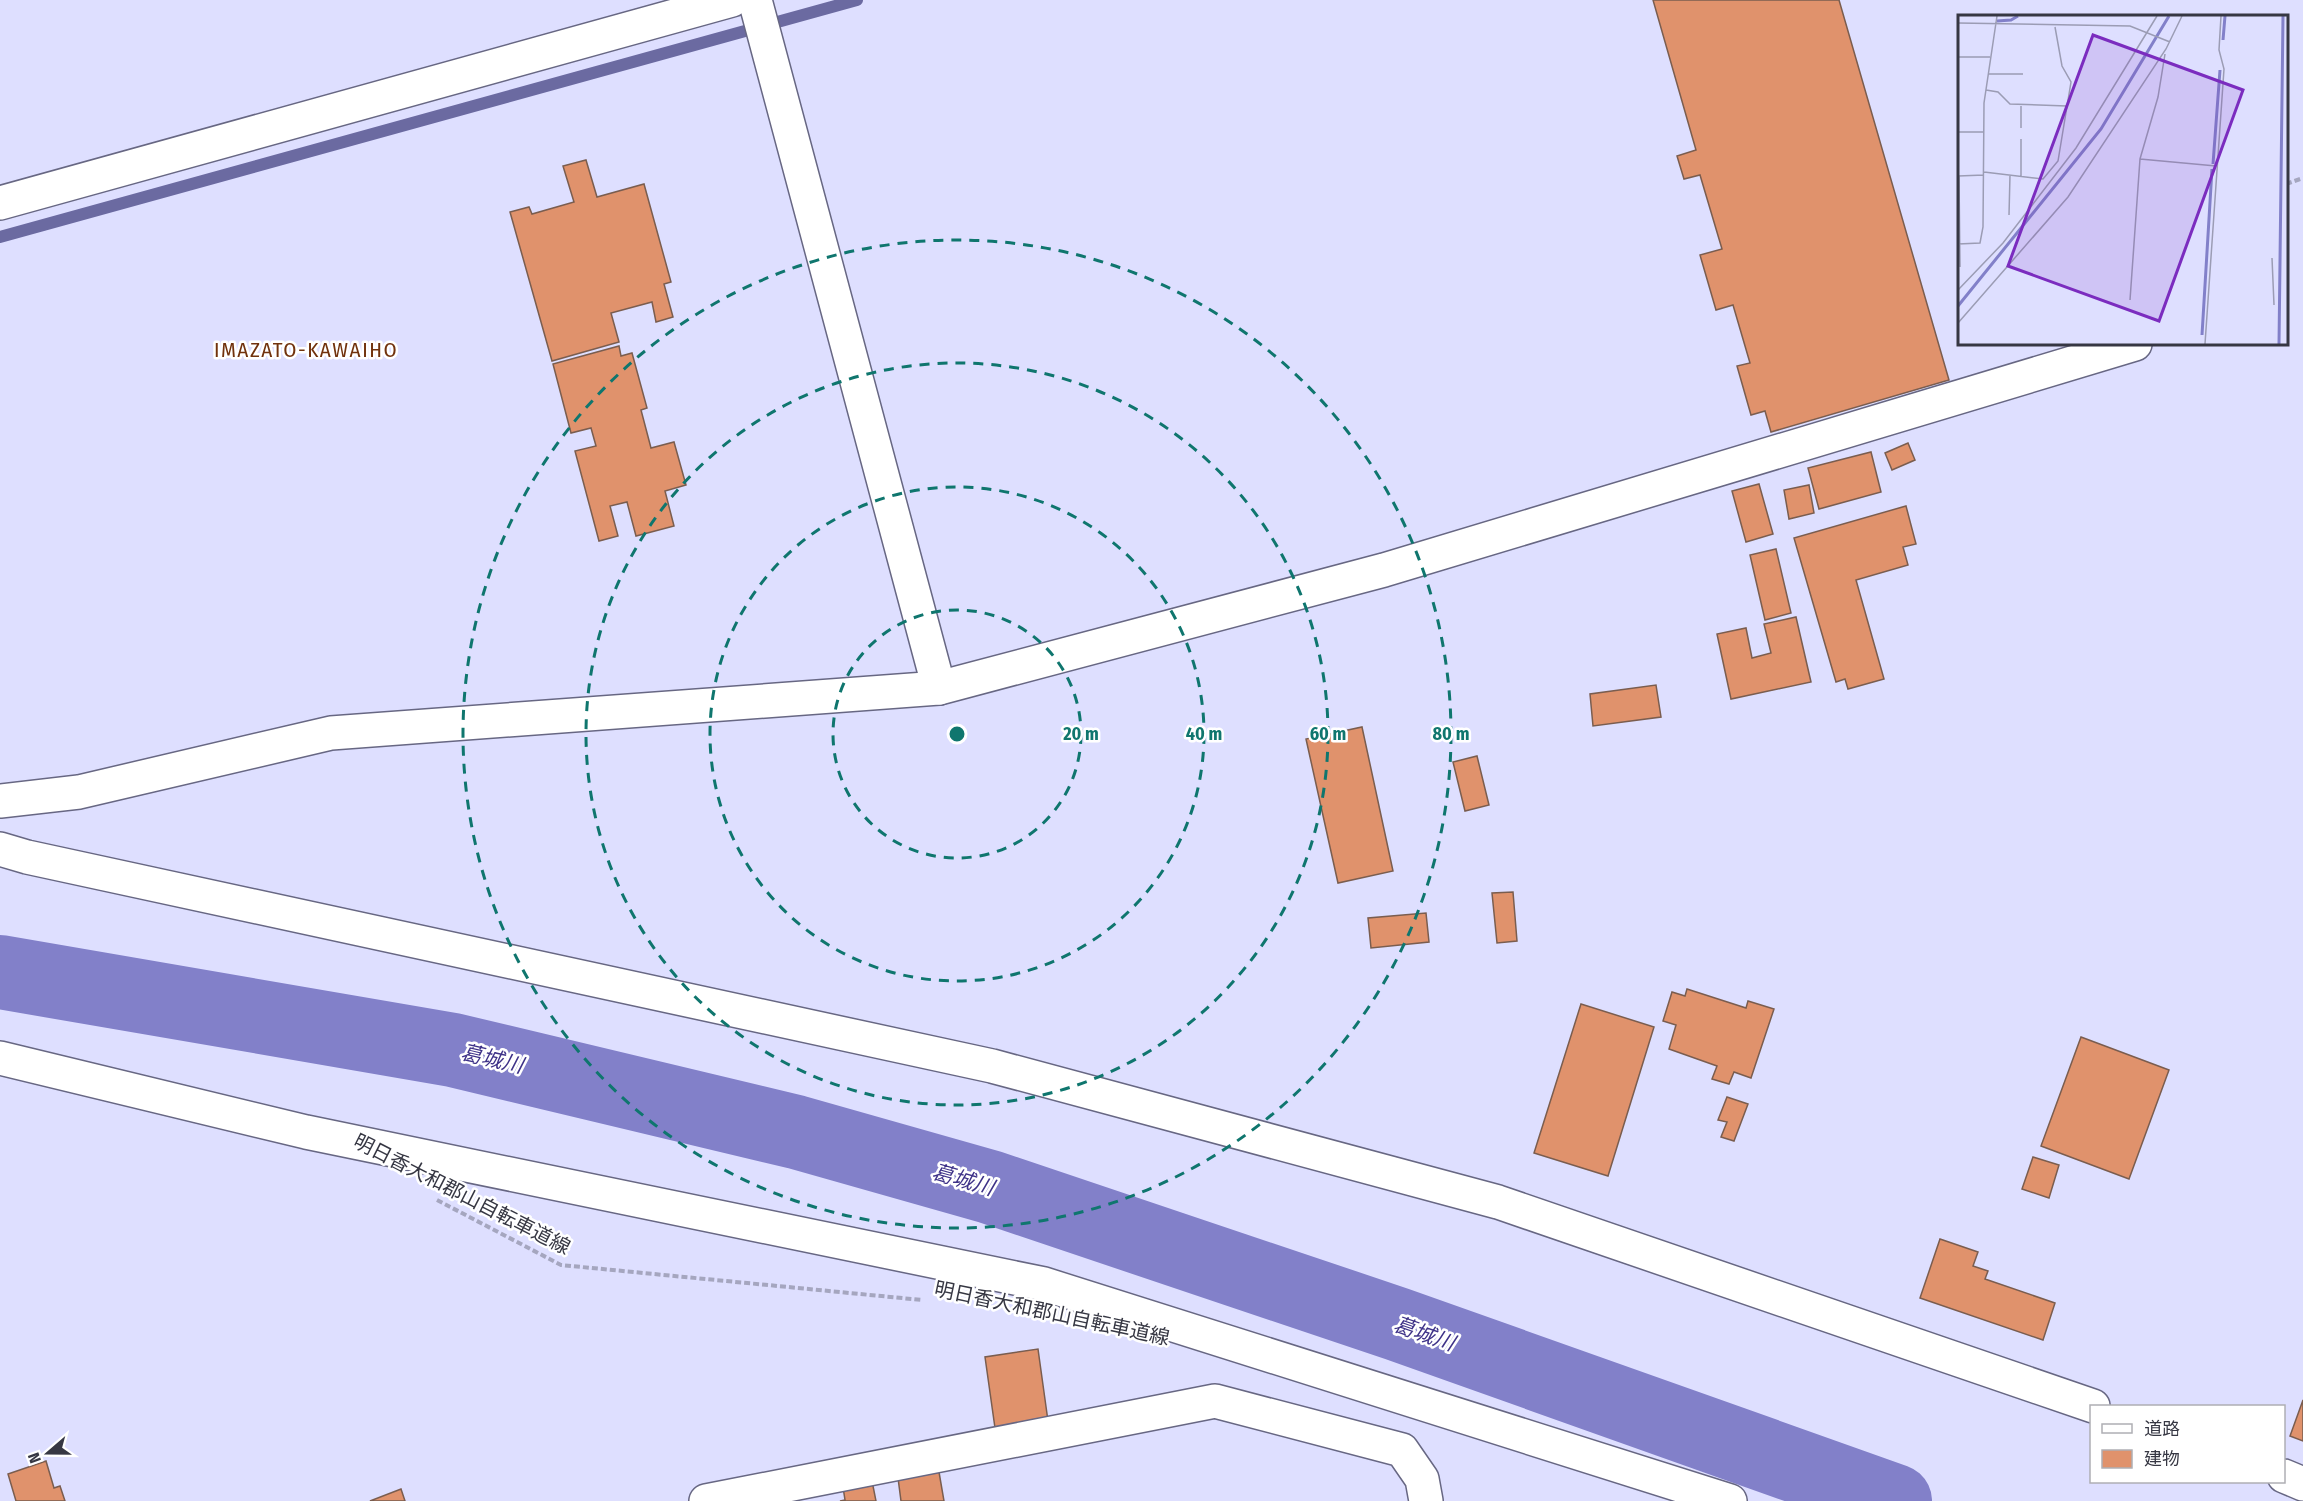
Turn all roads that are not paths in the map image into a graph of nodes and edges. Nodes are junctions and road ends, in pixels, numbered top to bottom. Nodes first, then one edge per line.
1 (732, 0) edge
2 (755, 0) edge
3 (0, 203) edge
4 (2132, 345) edge
5 (939, 688) junction
6 (0, 801) edge
7 (0, 849) edge
8 (0, 1058) edge
9 (2090, 1406) edge
10 (2285, 1477) edge
11 (2303, 1484) edge
12 (706, 1501) edge
13 (1426, 1501) edge
14 (1730, 1501) edge

1 - 3 street
2 - 5 street
4 - 5 street
5 - 6 street
7 - 9 street
8 - 14 street
10 - 11 street
12 - 13 street

